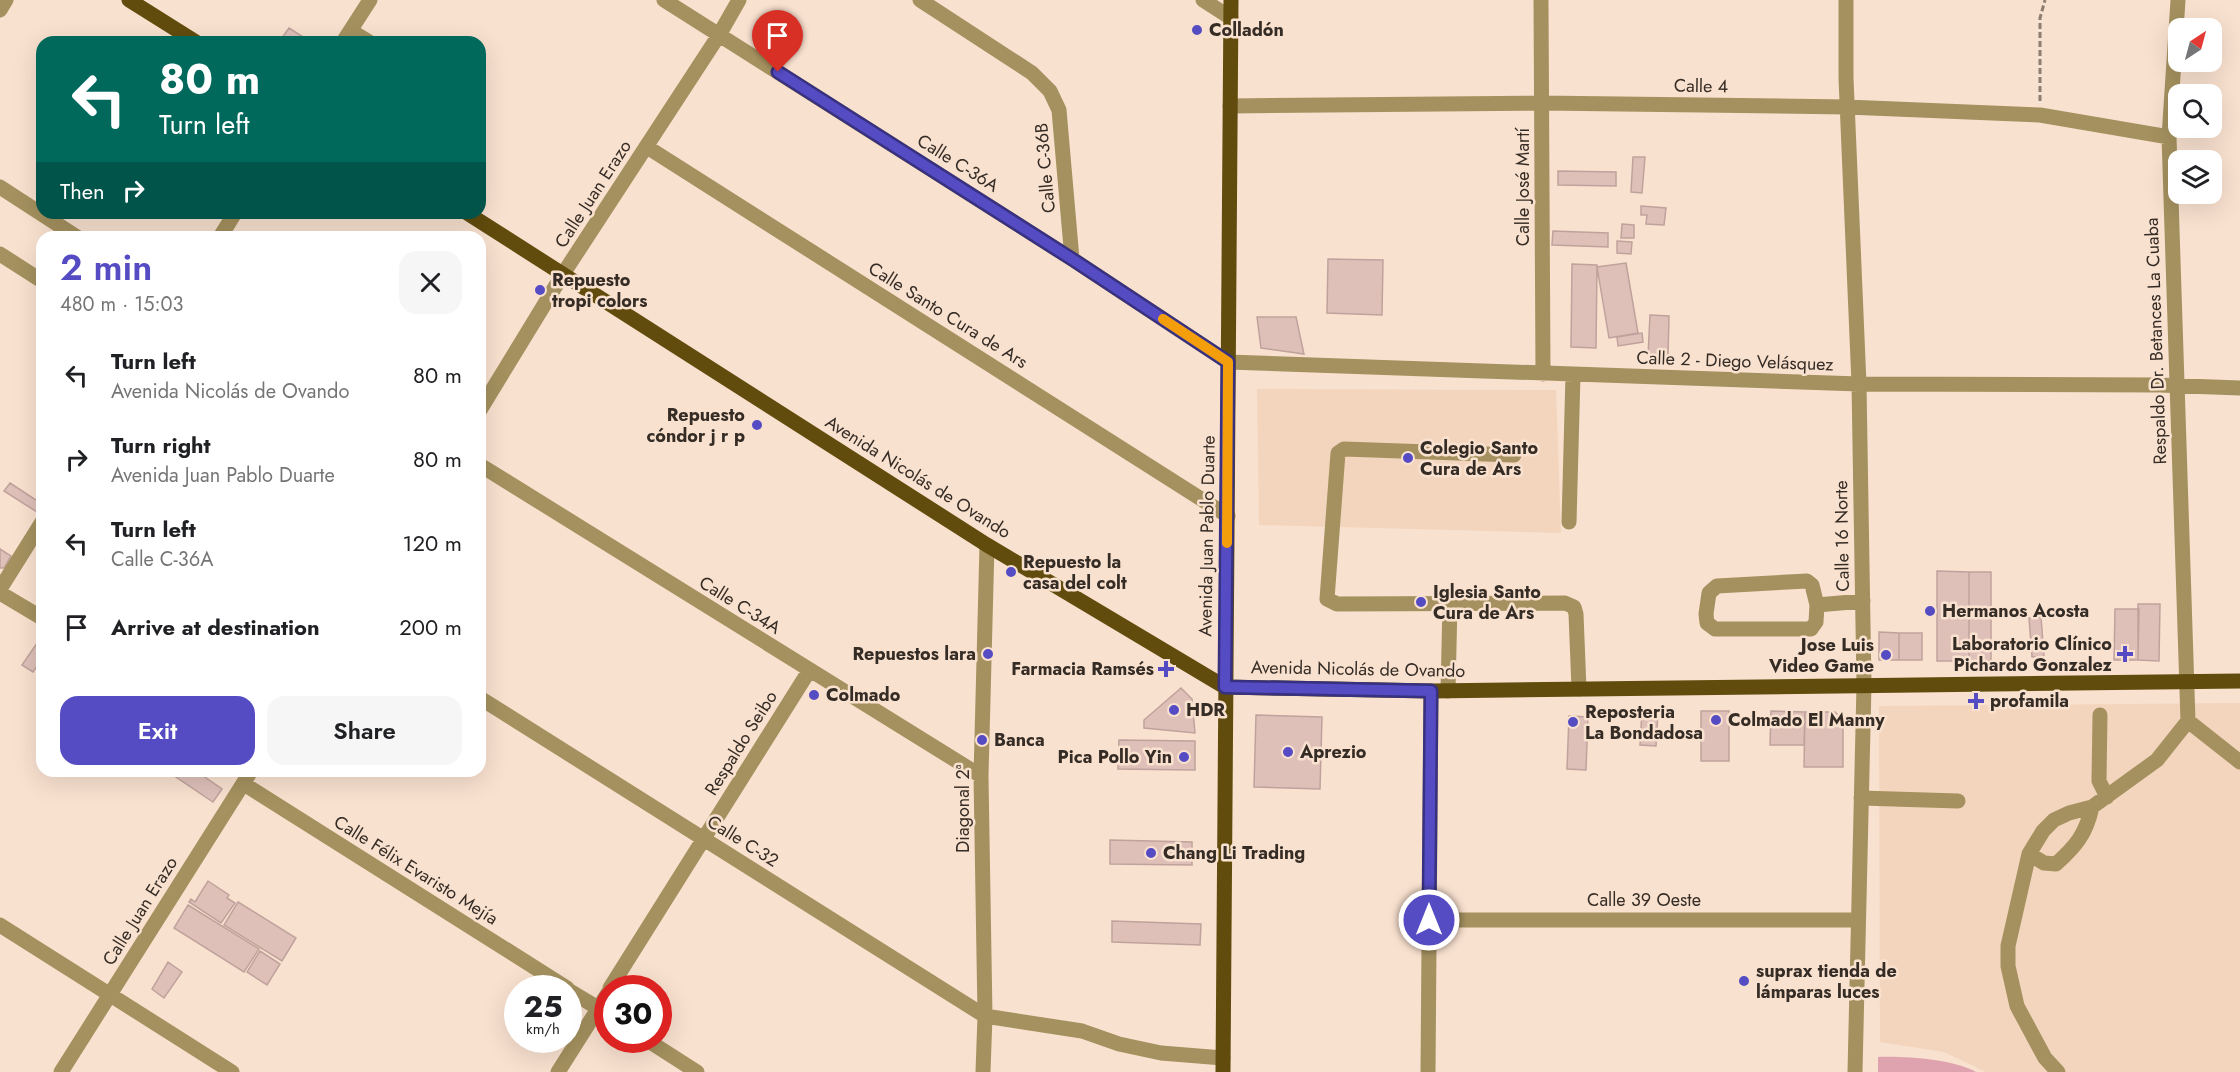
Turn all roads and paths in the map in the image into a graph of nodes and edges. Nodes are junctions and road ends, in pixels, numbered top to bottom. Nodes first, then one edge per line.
1 (6, 0) edge
2 (129, 0) edge
3 (370, 0) edge
4 (664, 0) edge
5 (739, 0) edge
6 (920, 0) edge
7 (1203, 0) edge
8 (1231, 0) edge
9 (1541, 0) edge
10 (1846, 0) edge
11 (2045, 0) edge
12 (2178, 0) edge
13 (0, 10) edge
14 (1231, 18) junction
15 (719, 35) junction
16 (186, 36) edge
17 (347, 36) edge
18 (2172, 84) edge
19 (1542, 103) junction
20 (1230, 106) junction
21 (1847, 107) junction
22 (2040, 115) junction
23 (2168, 137) edge
24 (2169, 138) edge
25 (647, 147) junction
26 (0, 187) edge
27 (36, 210) edge
28 (49, 219) edge
29 (476, 219) edge
30 (68, 231) edge
31 (0, 254) edge
32 (1072, 259) junction
33 (563, 274) junction
34 (36, 277) edge
35 (1228, 362) junction
36 (1543, 375) junction
37 (1573, 375) junction
38 (1859, 384) junction
39 (2176, 386) junction
40 (2240, 388) edge
41 (486, 400) edge
42 (1514, 455) dead end
43 (486, 469) edge
44 (1227, 516) junction
45 (1569, 522) dead end
46 (36, 532) edge
47 (987, 545) junction
48 (0, 591) edge
49 (1863, 601) junction
50 (1450, 603) junction
51 (1817, 605) junction
52 (36, 614) edge
53 (809, 670) junction
54 (2240, 681) edge
55 (2185, 682) junction
56 (1864, 685) junction
57 (1225, 687) junction
58 (1580, 689) junction
59 (1431, 691) junction
60 (1448, 691) junction
61 (486, 702) edge
62 (2100, 716) dead end
63 (2188, 721) junction
64 (2240, 762) edge
65 (981, 776) junction
66 (248, 778) edge
67 (2106, 797) junction
68 (1861, 798) junction
69 (1958, 801) dead end
70 (2092, 807) junction
71 (704, 840) junction
72 (2029, 854) junction
73 (1429, 920) junction
74 (1858, 920) junction
75 (0, 925) edge
76 (547, 975) edge
77 (618, 975) edge
78 (111, 994) junction
79 (985, 1016) junction
80 (594, 1023) edge
81 (668, 1053) edge
82 (1223, 1065) edge
83 (61, 1072) edge
84 (232, 1072) edge
85 (558, 1072) edge
86 (698, 1072) edge
87 (984, 1072) edge
88 (1428, 1072) edge
89 (1855, 1072) edge
90 (2058, 1072) edge

1 - 13 street
2 - 16 main road
3 - 17 street
4 - 15 street, Calle C-36A
5 - 15 street, Calle Juan Erazo
6 - 32 street, Calle C-36B
7 - 14 street
8 - 14 main road, Avenida Juan Pablo Duarte
9 - 19 street, Calle José Martí
10 - 21 street, Calle 16 Norte
11 - 22 path
12 - 18 street, Respaldo Dr. Betances La Cuaba
14 - 20 main road, Avenida Juan Pablo Duarte
15 - 25 street, Calle Juan Erazo
15 - 32 street, Calle C-36A
19 - 20 street, Calle 4
19 - 21 street, Calle 4
19 - 36 street, Calle José Martí
20 - 35 main road, Avenida Juan Pablo Duarte
21 - 22 street, Calle 4
21 - 38 street, Calle 16 Norte
22 - 23 street, Calle 4
24 - 39 street, Respaldo Dr. Betances La Cuaba
25 - 33 street, Calle Juan Erazo
25 - 44 street, Calle Santo Cura de Ars
26 - 27 street
28 - 30 street
29 - 33 main road, Avenida Nicolás de Ovando
31 - 34 street
32 - 35 street, Calle C-36A
33 - 41 street, Calle Juan Erazo
33 - 47 main road, Avenida Nicolás de Ovando
35 - 36 street, Calle 2 - Diego Velásquez
35 - 44 main road, Avenida Juan Pablo Duarte
36 - 37 street, Calle 2 - Diego Velásquez
37 - 38 street, Calle 2 - Diego Velásquez
37 - 45 street
38 - 39 street, Calle 2 - Diego Velásquez
38 - 49 street, Calle 16 Norte
39 - 40 street, Calle 2 - Diego Velásquez
39 - 55 street, Respaldo Dr. Betances La Cuaba
42 - 50 street
43 - 53 street, Calle C-34A
44 - 57 main road, Avenida Juan Pablo Duarte
46 - 48 street
47 - 57 main road, Avenida Nicolás de Ovando
47 - 65 street, Diagonal 2ª
48 - 52 street
49 - 51 street
49 - 56 street, Calle 16 Norte
50 - 58 street
50 - 60 street
51 - 51 street
53 - 65 street, Calle C-34A
53 - 71 street, Respaldo Seibo
54 - 55 main road, Avenida Nicolás de Ovando
55 - 56 main road, Avenida Nicolás de Ovando
55 - 63 street, Respaldo Dr. Betances La Cuaba
56 - 58 main road, Avenida Nicolás de Ovando
56 - 68 street, Calle 16 Norte
57 - 59 main road, Avenida Nicolás de Ovando
57 - 82 main road, Avenida Juan Pablo Duarte
58 - 60 main road, Avenida Nicolás de Ovando
59 - 60 main road, Avenida Nicolás de Ovando
59 - 73 street
61 - 71 street, Calle C-32
62 - 67 street
63 - 64 street
63 - 67 street
65 - 79 street, Diagonal 2ª
66 - 76 street, Calle Félix Evaristo Mejía
66 - 78 street, Calle Juan Erazo
67 - 70 street
68 - 69 street
68 - 74 street, Calle 16 Norte
70 - 72 street
70 - 72 street
71 - 77 street, Respaldo Seibo
71 - 79 street, Calle C-32
72 - 90 street
73 - 74 street, Calle 39 Oeste
73 - 88 street
74 - 89 street, Calle 16 Norte
75 - 78 street
78 - 83 street, Calle Juan Erazo
78 - 84 street
79 - 82 street
79 - 87 street, Diagonal 2ª
80 - 85 street
81 - 86 street

